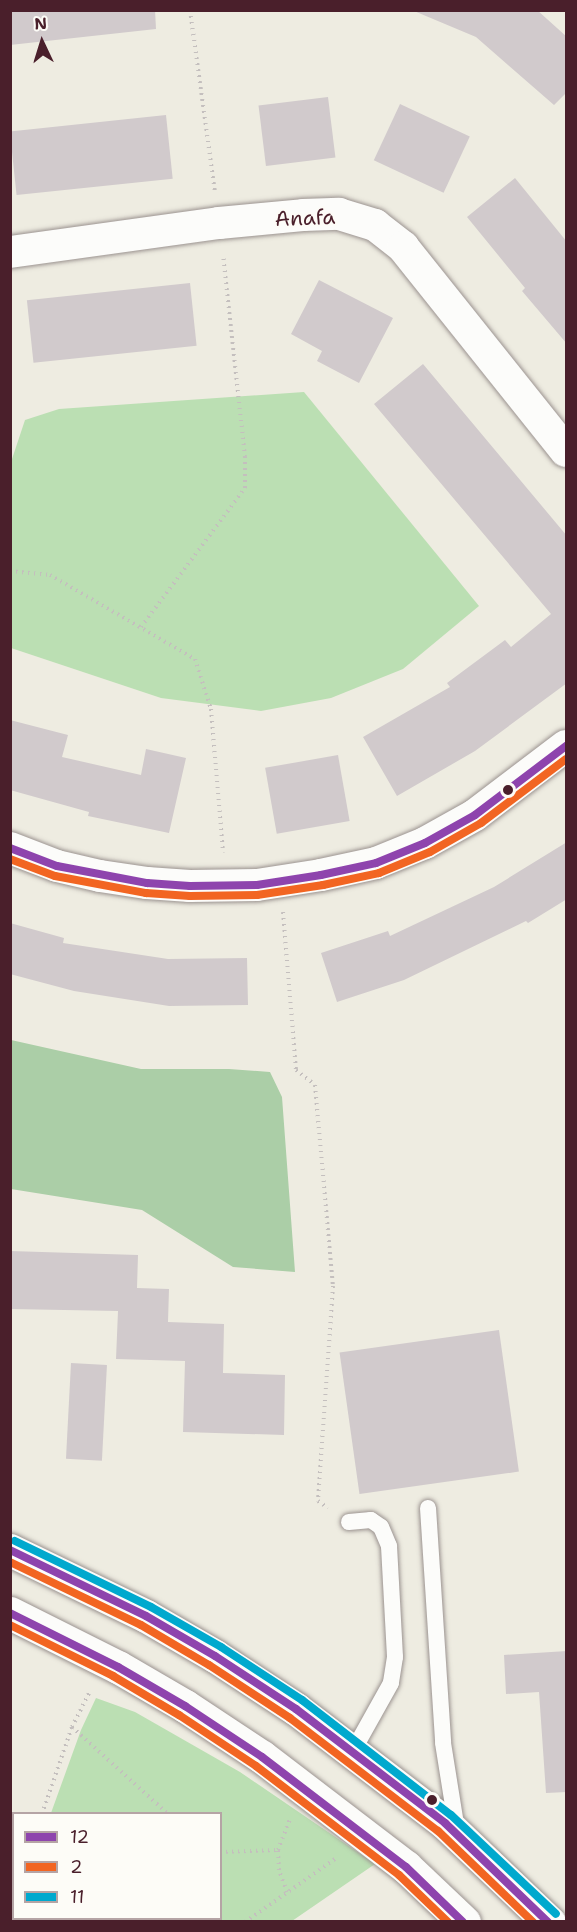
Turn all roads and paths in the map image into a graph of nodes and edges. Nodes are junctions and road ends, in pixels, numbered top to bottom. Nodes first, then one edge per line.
1 (190, 10) edge
2 (219, 223) junction
3 (10, 252) edge
4 (567, 451) edge
5 (10, 572) edge
6 (141, 627) junction
7 (567, 746) edge
8 (10, 848) edge
9 (280, 881) junction
10 (225, 886) junction
11 (428, 1508) dead end
12 (349, 1522) joint
13 (10, 1550) edge
14 (10, 1613) edge
15 (105, 1660) junction
16 (72, 1726) junction
17 (353, 1751) junction
18 (308, 1790) junction
19 (43, 1812) edge
20 (166, 1812) edge
21 (368, 1836) junction
22 (458, 1836) junction
23 (278, 1850) junction
24 (222, 1852) edge
25 (287, 1892) junction
26 (245, 1922) edge
27 (464, 1922) edge
28 (549, 1922) edge

1 - 2 path
2 - 3 street, Anafa
2 - 4 street, Anafa
2 - 6 path
5 - 6 path
6 - 10 path
7 - 9 street
8 - 10 street
9 - 10 street
9 - 12 path
11 - 22 lane
12 - 17 lane
13 - 17 street
14 - 15 street
15 - 16 path
15 - 18 street
16 - 19 path
16 - 20 path
17 - 22 street
18 - 21 street
18 - 23 path
21 - 25 path
21 - 27 street
22 - 28 street
23 - 24 path
23 - 25 path
25 - 26 path

